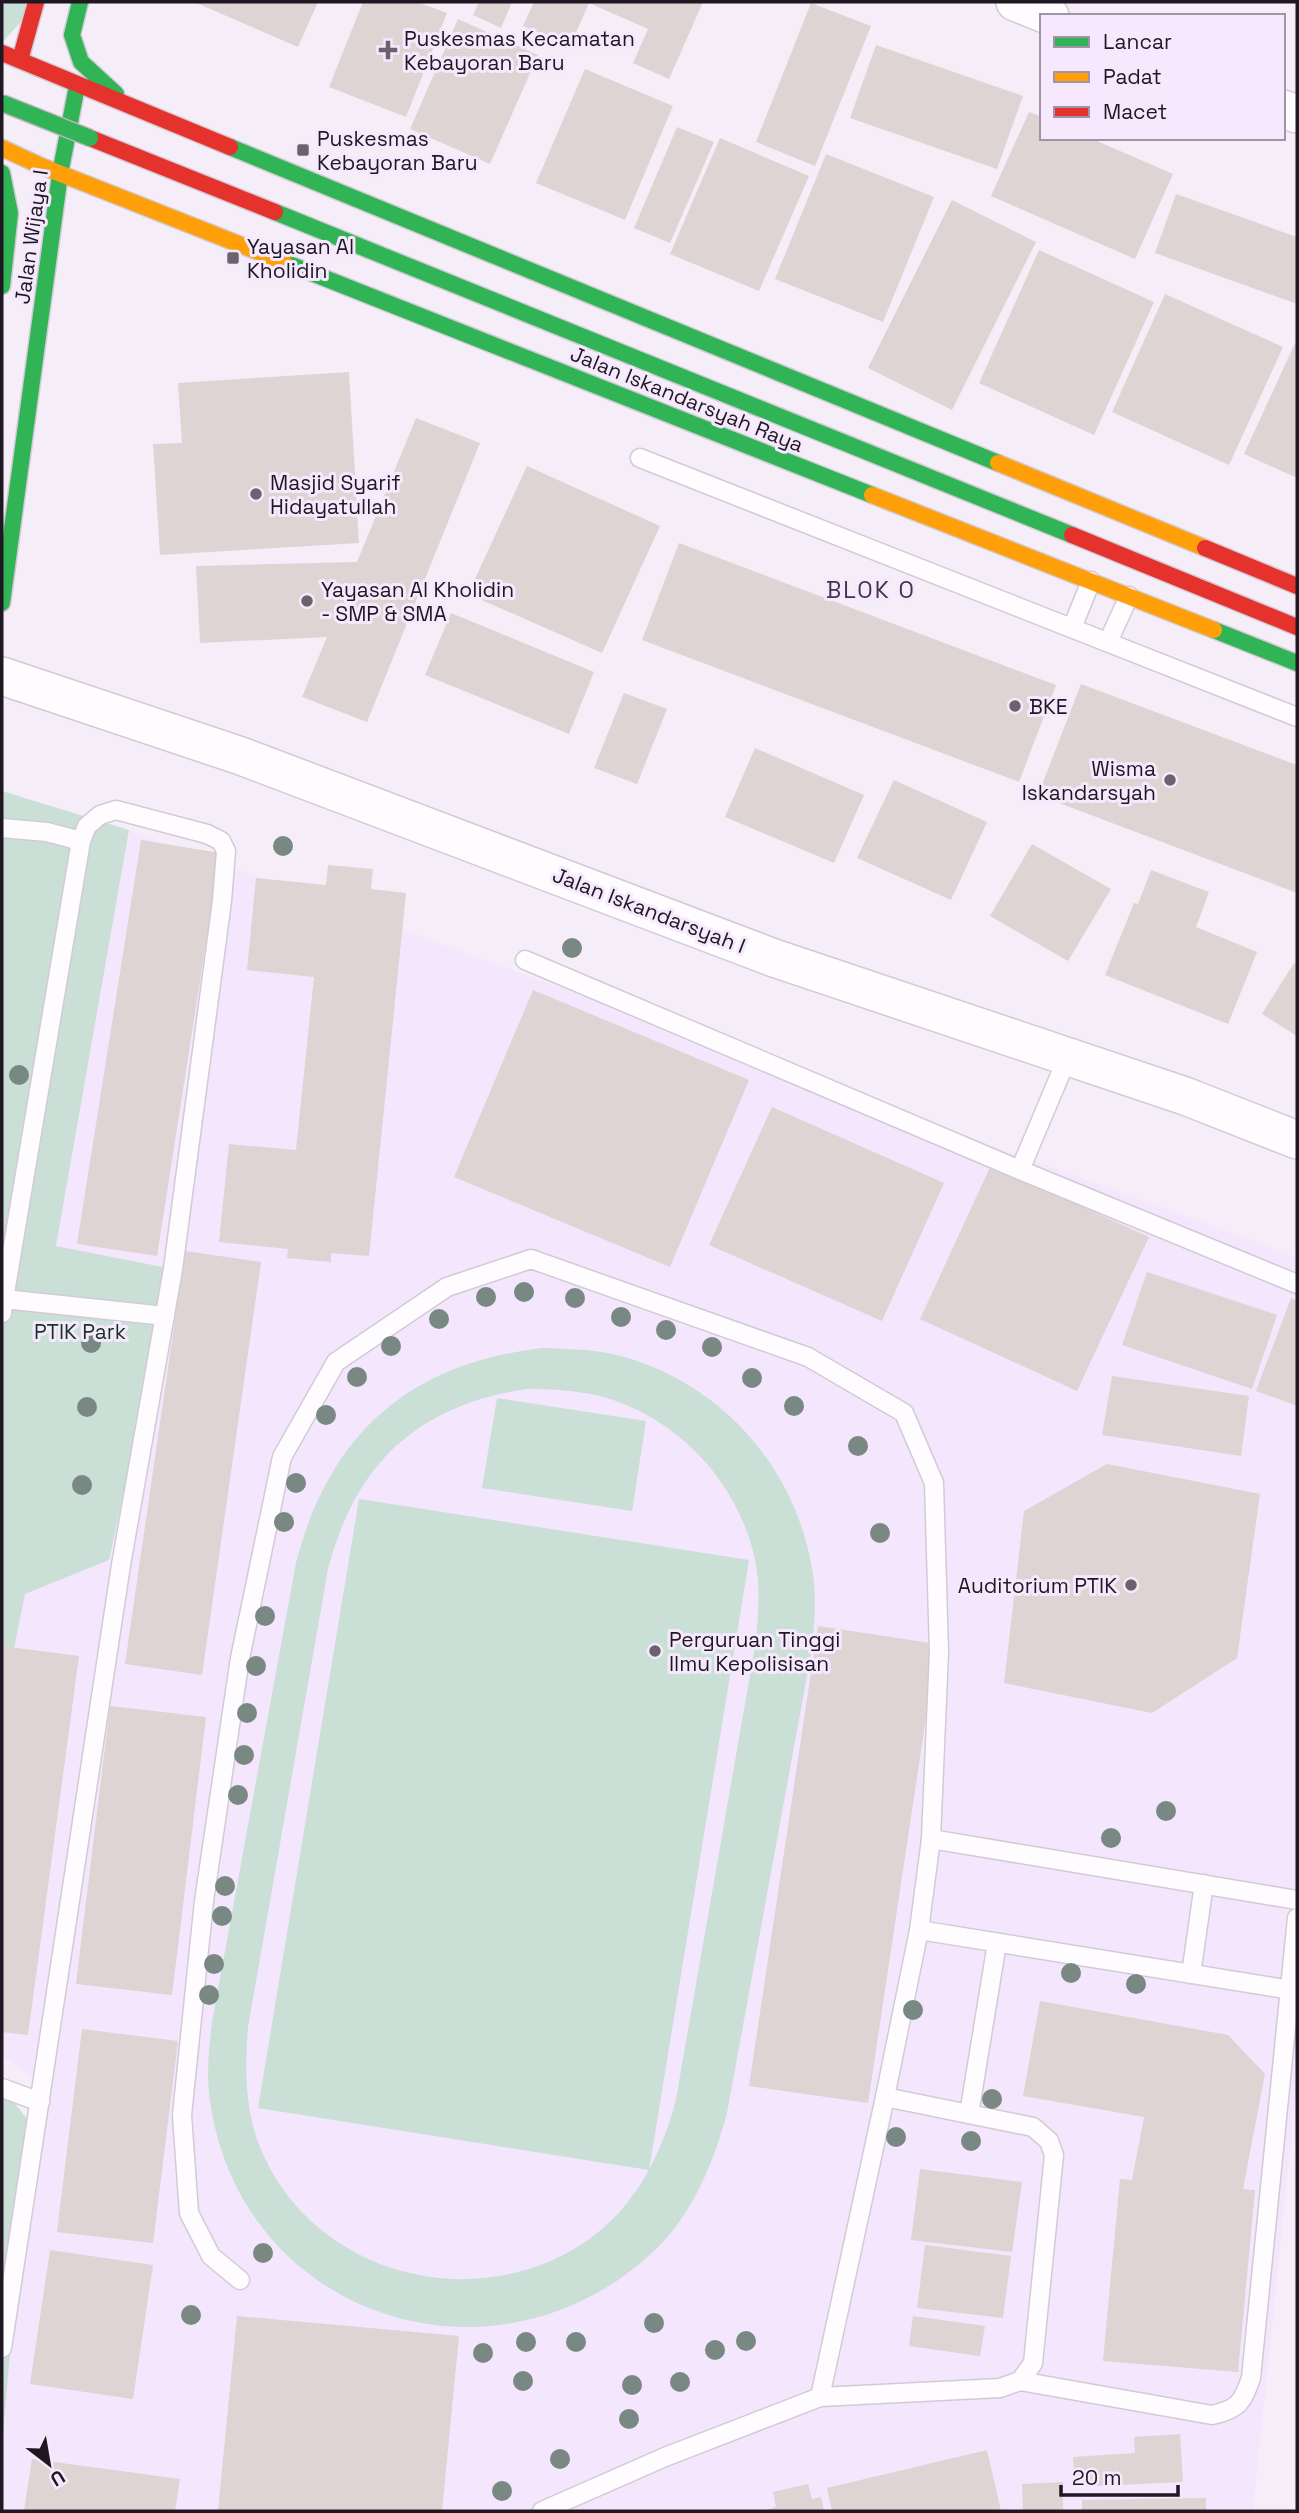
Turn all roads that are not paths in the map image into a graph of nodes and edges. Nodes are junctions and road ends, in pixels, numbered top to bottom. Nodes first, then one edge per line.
1 (36, 2) edge
2 (80, 2) edge
3 (1015, 2) edge
4 (1045, 14) edge
5 (2, 54) edge
6 (20, 61) junction
7 (77, 86) junction
8 (2, 103) edge
9 (131, 108) junction
10 (2, 148) edge
11 (2, 173) edge
12 (60, 174) junction
13 (2, 286) edge
14 (640, 458) dead end
15 (1091, 581) junction
16 (1297, 586) edge
17 (1129, 596) junction
18 (2, 603) edge
19 (1297, 627) edge
20 (1072, 628) junction
21 (1108, 642) junction
22 (1297, 663) edge
23 (2, 676) edge
24 (1297, 717) edge
25 (2, 828) edge
26 (81, 841) junction
27 (525, 960) dead end
28 (1068, 1056) junction
29 (1297, 1140) edge
30 (1020, 1170) junction
31 (1297, 1284) edge
32 (3, 1306) edge
33 (165, 1316) junction
34 (931, 1839) junction
35 (1204, 1884) junction
36 (1297, 1900) edge
37 (1297, 1918) edge
38 (919, 1930) junction
39 (997, 1943) junction
40 (1191, 1974) junction
41 (1294, 1990) edge
42 (2, 2088) edge
43 (885, 2097) junction
44 (40, 2102) junction
45 (969, 2114) junction
46 (240, 2280) dead end
47 (2, 2348) edge
48 (1020, 2381) junction
49 (820, 2398) junction
50 (542, 2511) edge

1 - 6 main road
2 - 9 main road
3 - 4 street
5 - 6 main road
6 - 7 main road
7 - 9 main road
7 - 12 main road, Jalan Wijaya I
8 - 19 main road, bridge
9 - 16 main road
10 - 12 main road, Jalan Iskandarsyah Raya
11 - 13 main road, Jalan Wijaya I
12 - 15 main road, Jalan Iskandarsyah Raya
12 - 18 main road, Jalan Wijaya I
14 - 20 lane
15 - 17 main road, Jalan Iskandarsyah Raya
15 - 20 lane
17 - 21 lane
17 - 22 main road, Jalan Iskandarsyah Raya
20 - 21 lane
21 - 24 lane
23 - 28 street, Jalan Iskandarsyah I
25 - 26 lane
26 - 32 lane
26 - 33 lane
27 - 30 lane
28 - 29 street, Jalan Iskandarsyah I
28 - 30 lane
30 - 31 lane
32 - 33 lane
33 - 44 lane
34 - 35 lane
34 - 38 lane
34 - 46 lane
35 - 36 lane
35 - 40 lane
37 - 41 lane
38 - 39 lane
38 - 43 lane
39 - 40 lane
39 - 45 lane
40 - 41 lane
41 - 48 lane
42 - 44 lane
43 - 45 lane
43 - 49 lane
44 - 47 lane
45 - 48 lane
48 - 49 lane
49 - 50 lane

